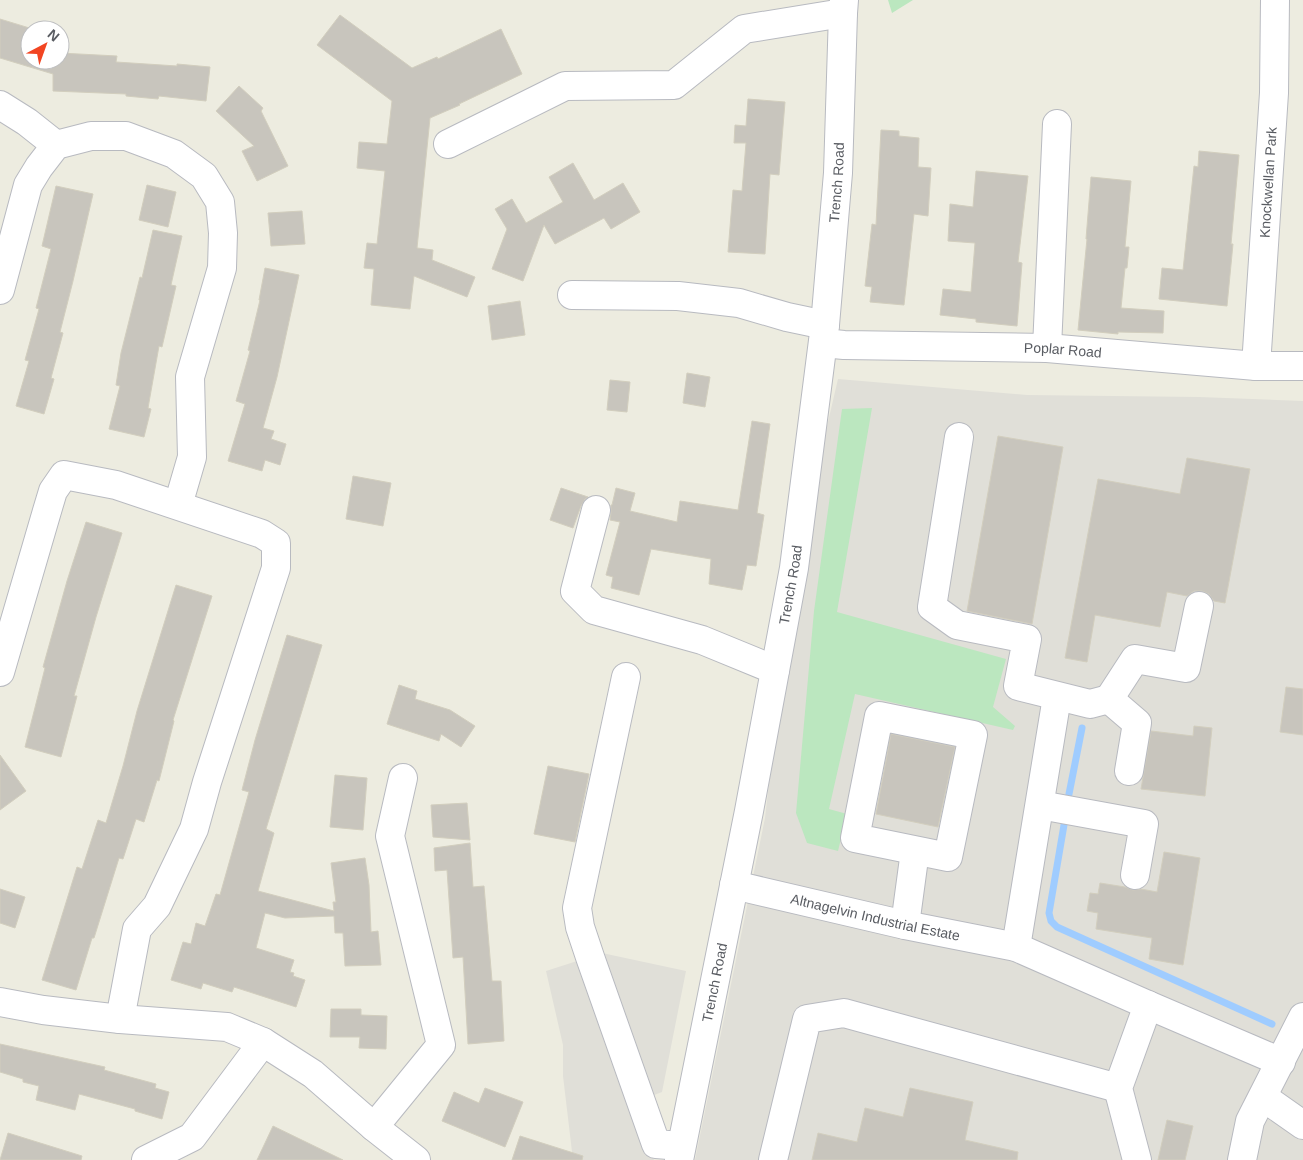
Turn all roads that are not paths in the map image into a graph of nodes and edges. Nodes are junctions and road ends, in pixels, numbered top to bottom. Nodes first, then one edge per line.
1 (1275, 0) edge
2 (843, 6) edge
3 (0, 105) edge
4 (1057, 124) dead end
5 (448, 144) dead end
6 (56, 145) junction
7 (0, 290) edge
8 (572, 295) dead end
9 (824, 334) junction
10 (1048, 348) junction
11 (1256, 366) junction
12 (1303, 366) edge
13 (959, 437) dead end
14 (178, 505) junction
15 (596, 510) dead end
16 (1199, 606) dead end
17 (775, 670) junction
18 (0, 672) edge
19 (626, 677) dead end
20 (1057, 696) junction
21 (1109, 699) junction
22 (1130, 771) dead end
23 (403, 778) dead end
24 (1040, 805) junction
25 (915, 851) junction
26 (1135, 875) dead end
27 (734, 885) junction
28 (906, 925) junction
29 (1016, 947) junction
30 (0, 1002) edge
31 (1148, 1005) junction
32 (1303, 1017) edge
33 (120, 1019) junction
34 (262, 1042) junction
35 (1281, 1062) junction
36 (1118, 1088) junction
37 (1263, 1097) junction
38 (1303, 1125) edge
39 (374, 1127) junction
40 (680, 1153) edge
41 (146, 1160) edge
42 (416, 1160) edge
43 (773, 1160) edge
44 (1137, 1160) edge
45 (1242, 1160) edge

1 - 11 street, Knockwellan Park
2 - 5 street
2 - 9 street, Trench Road
3 - 6 street
4 - 10 street
6 - 7 street
6 - 14 street
8 - 9 street, Poplar Road
9 - 10 street, Poplar Road
9 - 17 street, Trench Road
10 - 11 street, Poplar Road
11 - 12 street, Poplar Road
13 - 20 street
14 - 18 street
14 - 33 street
15 - 17 street
16 - 21 street
17 - 27 street, Trench Road
19 - 40 street
20 - 21 street
20 - 24 street
21 - 22 street
23 - 39 street
24 - 26 street
24 - 29 street
25 - 25 street
25 - 28 street
27 - 28 street, Altnagelvin Industrial Estate
27 - 40 street, Trench Road
28 - 29 street, Altnagelvin Industrial Estate
29 - 31 street, Altnagelvin Industrial Estate
30 - 33 street
31 - 35 street, Altnagelvin Industrial Estate
31 - 36 street
32 - 35 street
33 - 34 street
34 - 39 street
34 - 41 street
35 - 37 street
36 - 43 street
36 - 44 street
37 - 38 street
37 - 45 street
39 - 42 street

